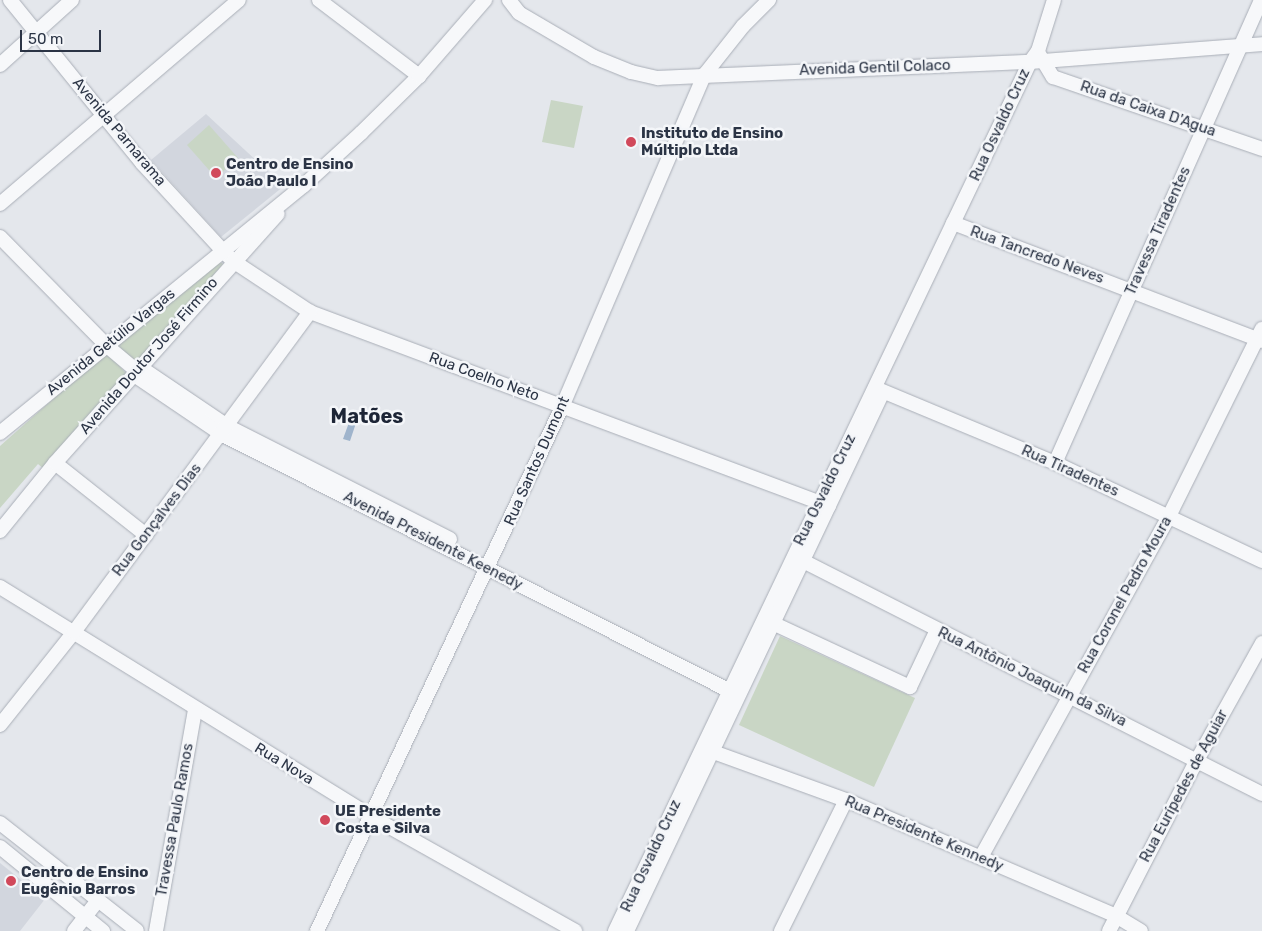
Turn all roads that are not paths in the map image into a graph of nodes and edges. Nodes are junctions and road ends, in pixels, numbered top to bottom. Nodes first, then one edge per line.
1 (10, 0) edge
2 (72, 0) edge
3 (239, 0) edge
4 (319, 0) edge
5 (485, 0) edge
6 (509, 0) edge
7 (769, 0) edge
8 (1261, 0) edge
9 (1050, 1) edge
10 (36, 33) junction
11 (1262, 44) edge
12 (1241, 45) junction
13 (1036, 57) junction
14 (0, 65) edge
15 (705, 74) junction
16 (419, 76) junction
17 (105, 116) junction
18 (1205, 127) junction
19 (1262, 149) edge
20 (303, 186) junction
21 (0, 204) edge
22 (957, 226) junction
23 (0, 237) edge
24 (222, 250) junction
25 (233, 261) junction
26 (1131, 289) junction
27 (310, 312) junction
28 (1260, 336) edge
29 (107, 346) junction
30 (137, 371) junction
31 (878, 390) junction
32 (562, 406) junction
33 (224, 430) junction
34 (0, 433) edge
35 (55, 463) junction
36 (1054, 463) junction
37 (824, 504) junction
38 (1169, 516) junction
39 (0, 531) edge
40 (146, 535) junction
41 (802, 561) junction
42 (1262, 561) edge
43 (490, 565) junction
44 (0, 587) edge
45 (769, 621) junction
46 (937, 630) junction
47 (74, 632) junction
48 (1262, 643) edge
49 (736, 689) junction
50 (1071, 695) junction
51 (195, 710) junction
52 (0, 725) edge
53 (707, 750) junction
54 (1197, 760) junction
55 (1262, 794) edge
56 (846, 800) junction
57 (372, 817) junction
58 (0, 823) edge
59 (0, 847) edge
60 (981, 857) junction
61 (98, 900) junction
62 (86, 916) junction
63 (1116, 916) junction
64 (74, 931) edge
65 (103, 931) edge
66 (137, 931) edge
67 (156, 931) edge
68 (317, 931) edge
69 (575, 931) edge
70 (615, 931) edge
71 (628, 931) edge
72 (781, 931) edge
73 (1109, 931) edge
74 (1141, 931) edge

1 - 10 street, Avenida Parnarama
2 - 10 street
3 - 17 street
4 - 16 street
5 - 16 street, Avenida Doutor José Firmino
6 - 15 street, Avenida Gentil Colaco
7 - 15 street, Rua Santos Dumont
8 - 12 street, Travessa Tiradentes
9 - 13 street, Rua Osvaldo Cruz
10 - 14 street
10 - 17 street, Avenida Parnarama
11 - 12 street, Avenida Gentil Colaco
12 - 13 street, Avenida Gentil Colaco
12 - 18 street, Travessa Tiradentes
13 - 15 street, Avenida Gentil Colaco
13 - 18 street, Rua da Caixa D'Agua
13 - 22 street, Rua Osvaldo Cruz
15 - 32 street, Rua Santos Dumont
16 - 20 street, Avenida Doutor José Firmino
17 - 21 street
17 - 24 street, Avenida Parnarama
18 - 19 street, Rua da Caixa D'Agua
18 - 26 street, Travessa Tiradentes
20 - 24 street, Avenida Doutor José Firmino
20 - 25 street, Avenida Doutor José Firmino
22 - 26 street, Rua Tancredo Neves
22 - 31 street, Rua Osvaldo Cruz
23 - 29 street, Avenida Presidente Keenedy
24 - 25 street, Avenida Parnarama
24 - 29 street, Avenida Getúlio Vargas
25 - 27 street, Rua Coelho Neto
25 - 30 street, Avenida Doutor José Firmino
26 - 28 street, Rua Tancredo Neves
26 - 36 street, Travessa Tiradentes
27 - 32 street, Rua Coelho Neto
27 - 33 street, Rua Gonçalves Dias
28 - 38 street, Rua Coronel Pedro Moura
29 - 30 street, Avenida Presidente Keenedy
29 - 34 street, Avenida Getúlio Vargas
30 - 33 street, Avenida Presidente Keenedy
30 - 35 street, Avenida Doutor José Firmino
31 - 36 street, Rua Tiradentes
31 - 37 street, Rua Osvaldo Cruz
32 - 37 street, Rua Coelho Neto
32 - 43 street, Rua Santos Dumont
33 - 40 street, Rua Gonçalves Dias
33 - 43 street, Avenida Presidente Keenedy
35 - 39 street, Avenida Doutor José Firmino
35 - 40 street
36 - 38 street, Rua Tiradentes
37 - 41 street, Rua Osvaldo Cruz
37 - 45 street, Rua Osvaldo Cruz
38 - 42 street, Rua Tiradentes
38 - 50 street, Rua Coronel Pedro Moura
40 - 47 street, Rua Gonçalves Dias
41 - 45 street, Rua Osvaldo Cruz
41 - 46 street, Rua Antônio Joaquim da Silva
43 - 49 street, Avenida Presidente Keenedy
43 - 57 street, Rua Santos Dumont
44 - 47 street, Rua Nova
45 - 46 street
45 - 49 street, Rua Osvaldo Cruz
46 - 50 street, Rua Antônio Joaquim da Silva
47 - 51 street, Rua Nova
47 - 52 street, Rua Gonçalves Dias
48 - 54 street, Rua Eurípedes de Aguiar
49 - 53 street, Rua Osvaldo Cruz
50 - 54 street, Rua Antônio Joaquim da Silva
50 - 60 street, Rua Coronel Pedro Moura
51 - 57 street, Rua Nova
51 - 67 street, Travessa Paulo Ramos
53 - 56 street, Rua Presidente Kennedy
53 - 70 street, Rua Osvaldo Cruz
53 - 71 street, Rua Osvaldo Cruz
54 - 55 street, Rua Antônio Joaquim da Silva
54 - 63 street, Rua Eurípedes de Aguiar
56 - 60 street, Rua Presidente Kennedy
56 - 72 street
57 - 68 street, Rua Santos Dumont
57 - 69 street, Rua Nova
58 - 61 street
59 - 62 street
60 - 63 street, Rua Presidente Kennedy
61 - 62 street
61 - 66 street
62 - 64 street
62 - 65 street
63 - 73 street, Rua Eurípedes de Aguiar
63 - 74 street, Rua Presidente Kennedy

